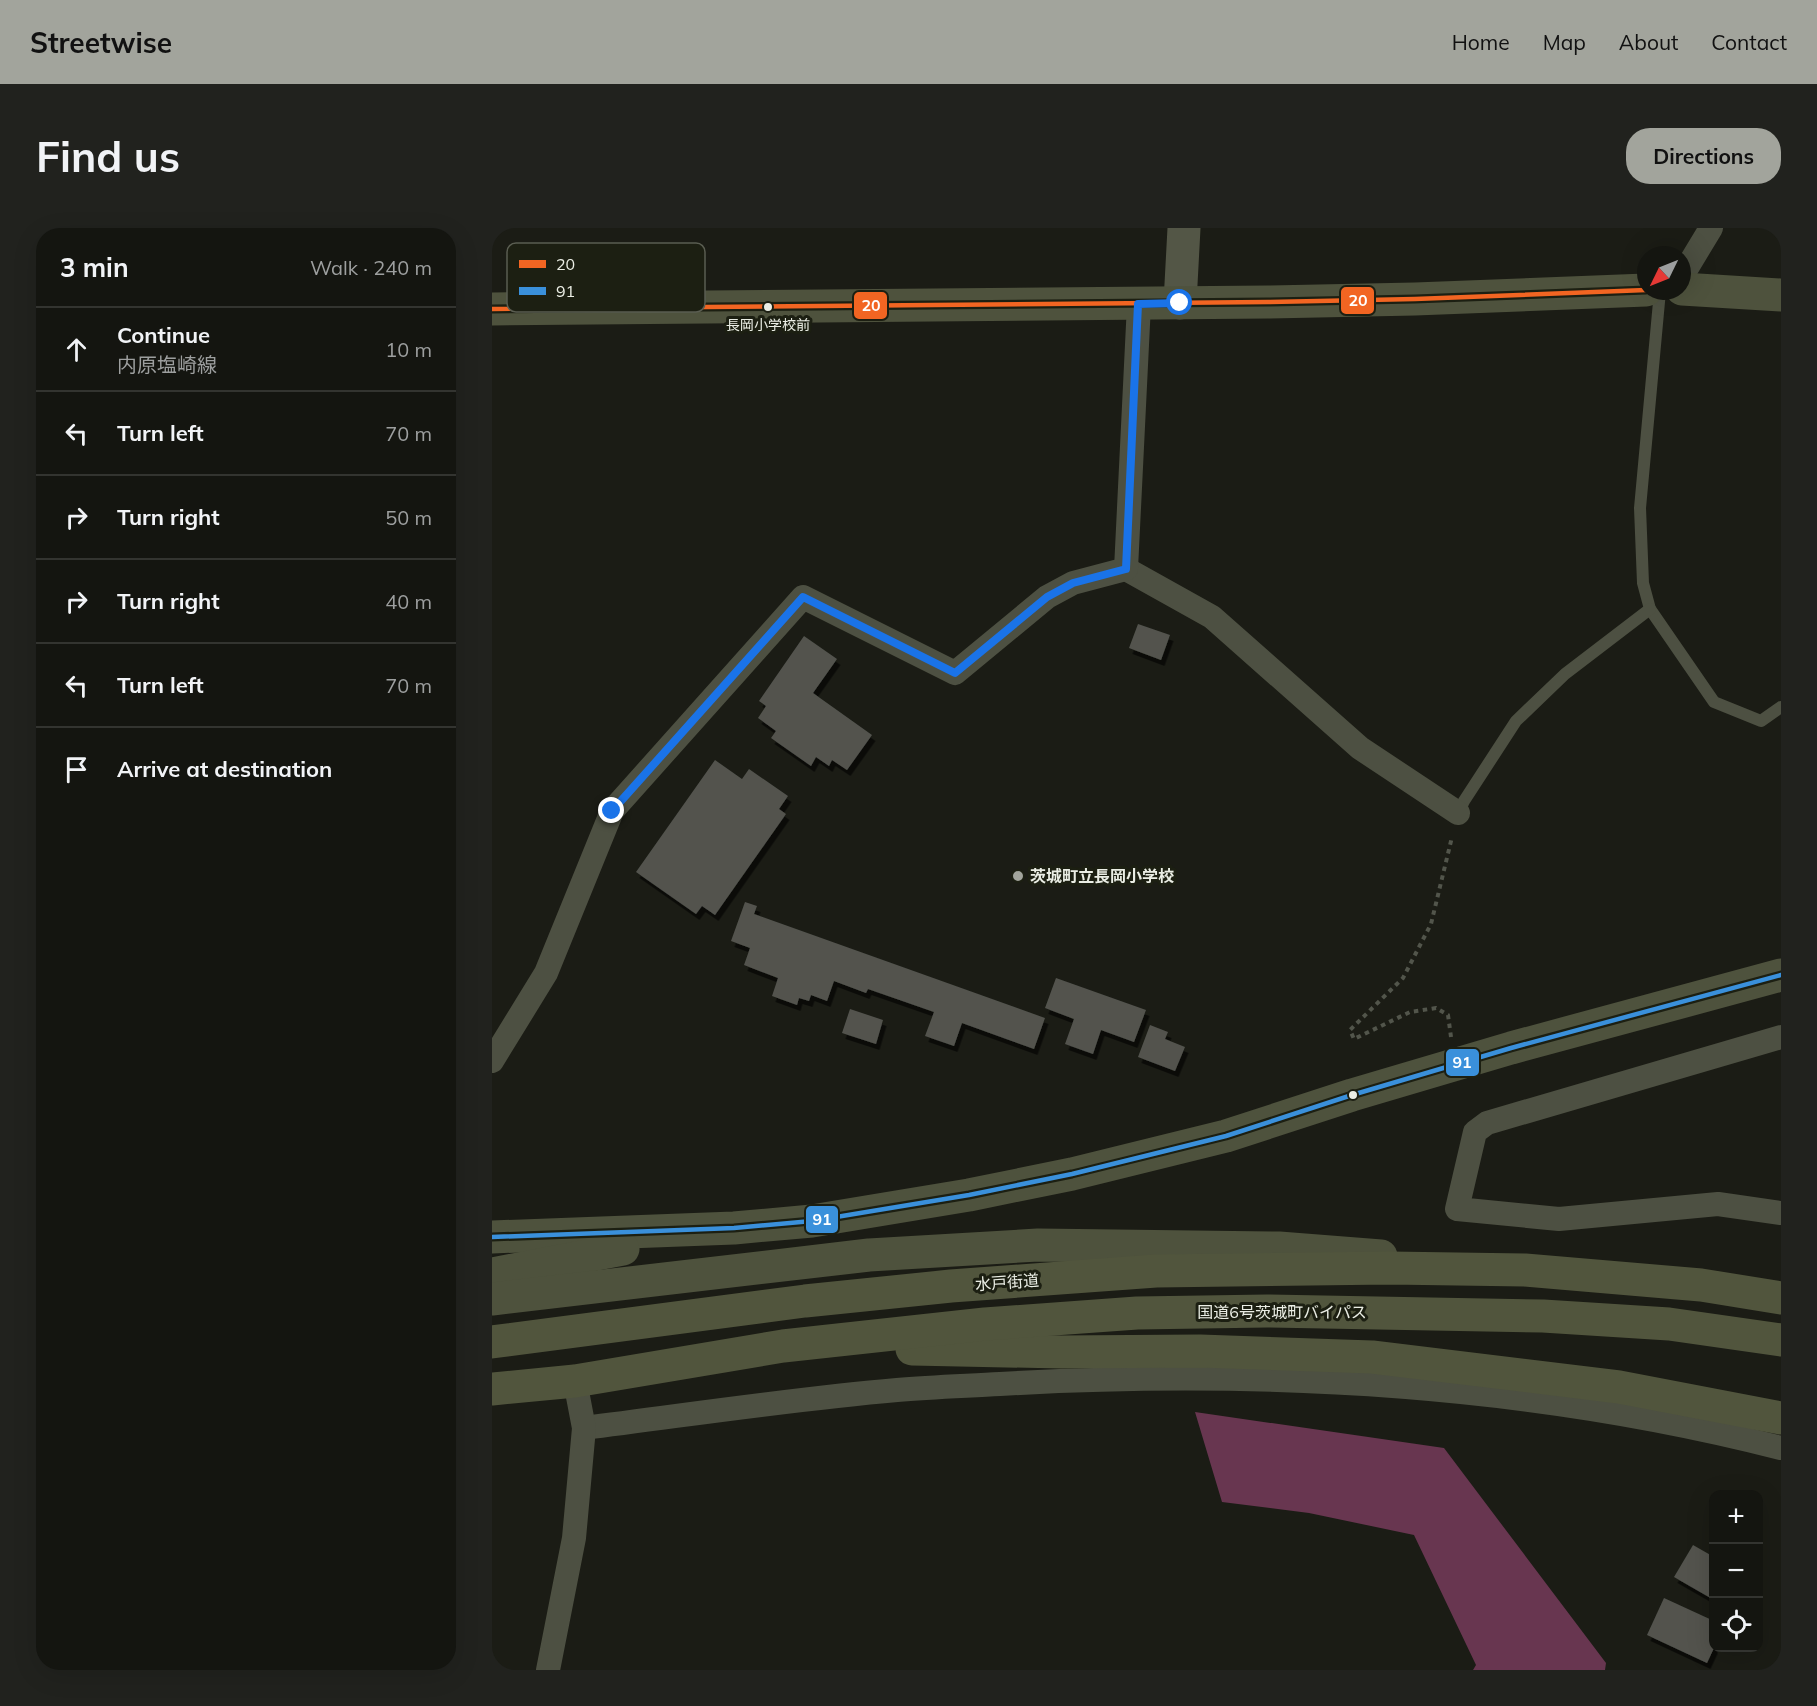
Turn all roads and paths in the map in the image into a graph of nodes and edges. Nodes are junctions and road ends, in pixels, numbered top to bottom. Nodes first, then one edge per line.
1 (1184, 228) edge
2 (1710, 228) edge
3 (1691, 261) edge
4 (1637, 290) edge
5 (1691, 290) edge
6 (1781, 296) edge
7 (1659, 300) edge
8 (1180, 303) junction
9 (1138, 304) junction
10 (705, 307) edge
11 (492, 309) edge
12 (507, 309) edge
13 (1126, 569) junction
14 (1650, 609) junction
15 (1781, 707) edge
16 (1458, 813) junction
17 (1781, 975) edge
18 (1781, 1037) edge
19 (1451, 1042) dead end
20 (492, 1061) edge
21 (1781, 1213) edge
22 (734, 1228) junction
23 (492, 1237) edge
24 (1526, 1269) junction
25 (492, 1274) edge
26 (1781, 1298) edge
27 (492, 1299) edge
28 (1781, 1340) edge
29 (492, 1342) edge
30 (783, 1347) junction
31 (575, 1381) junction
32 (492, 1389) edge
33 (1781, 1418) edge
34 (584, 1428) junction
35 (1781, 1448) edge
36 (548, 1670) edge

1 - 8 street
2 - 3 street
4 - 8 main road
5 - 6 main road
7 - 14 lane
8 - 9 main road
9 - 10 main road
9 - 13 street
11 - 12 main road
13 - 16 street
13 - 20 street
14 - 15 lane
14 - 16 lane
16 - 19 path
17 - 22 main road
18 - 21 street
22 - 23 main road
22 - 25 main road
24 - 26 highway
24 - 27 main road
24 - 29 highway, 水戸街道
28 - 30 highway, 国道6号茨城町バイパス
30 - 31 highway
30 - 33 highway
31 - 32 highway
31 - 34 street
34 - 35 street
34 - 36 street

